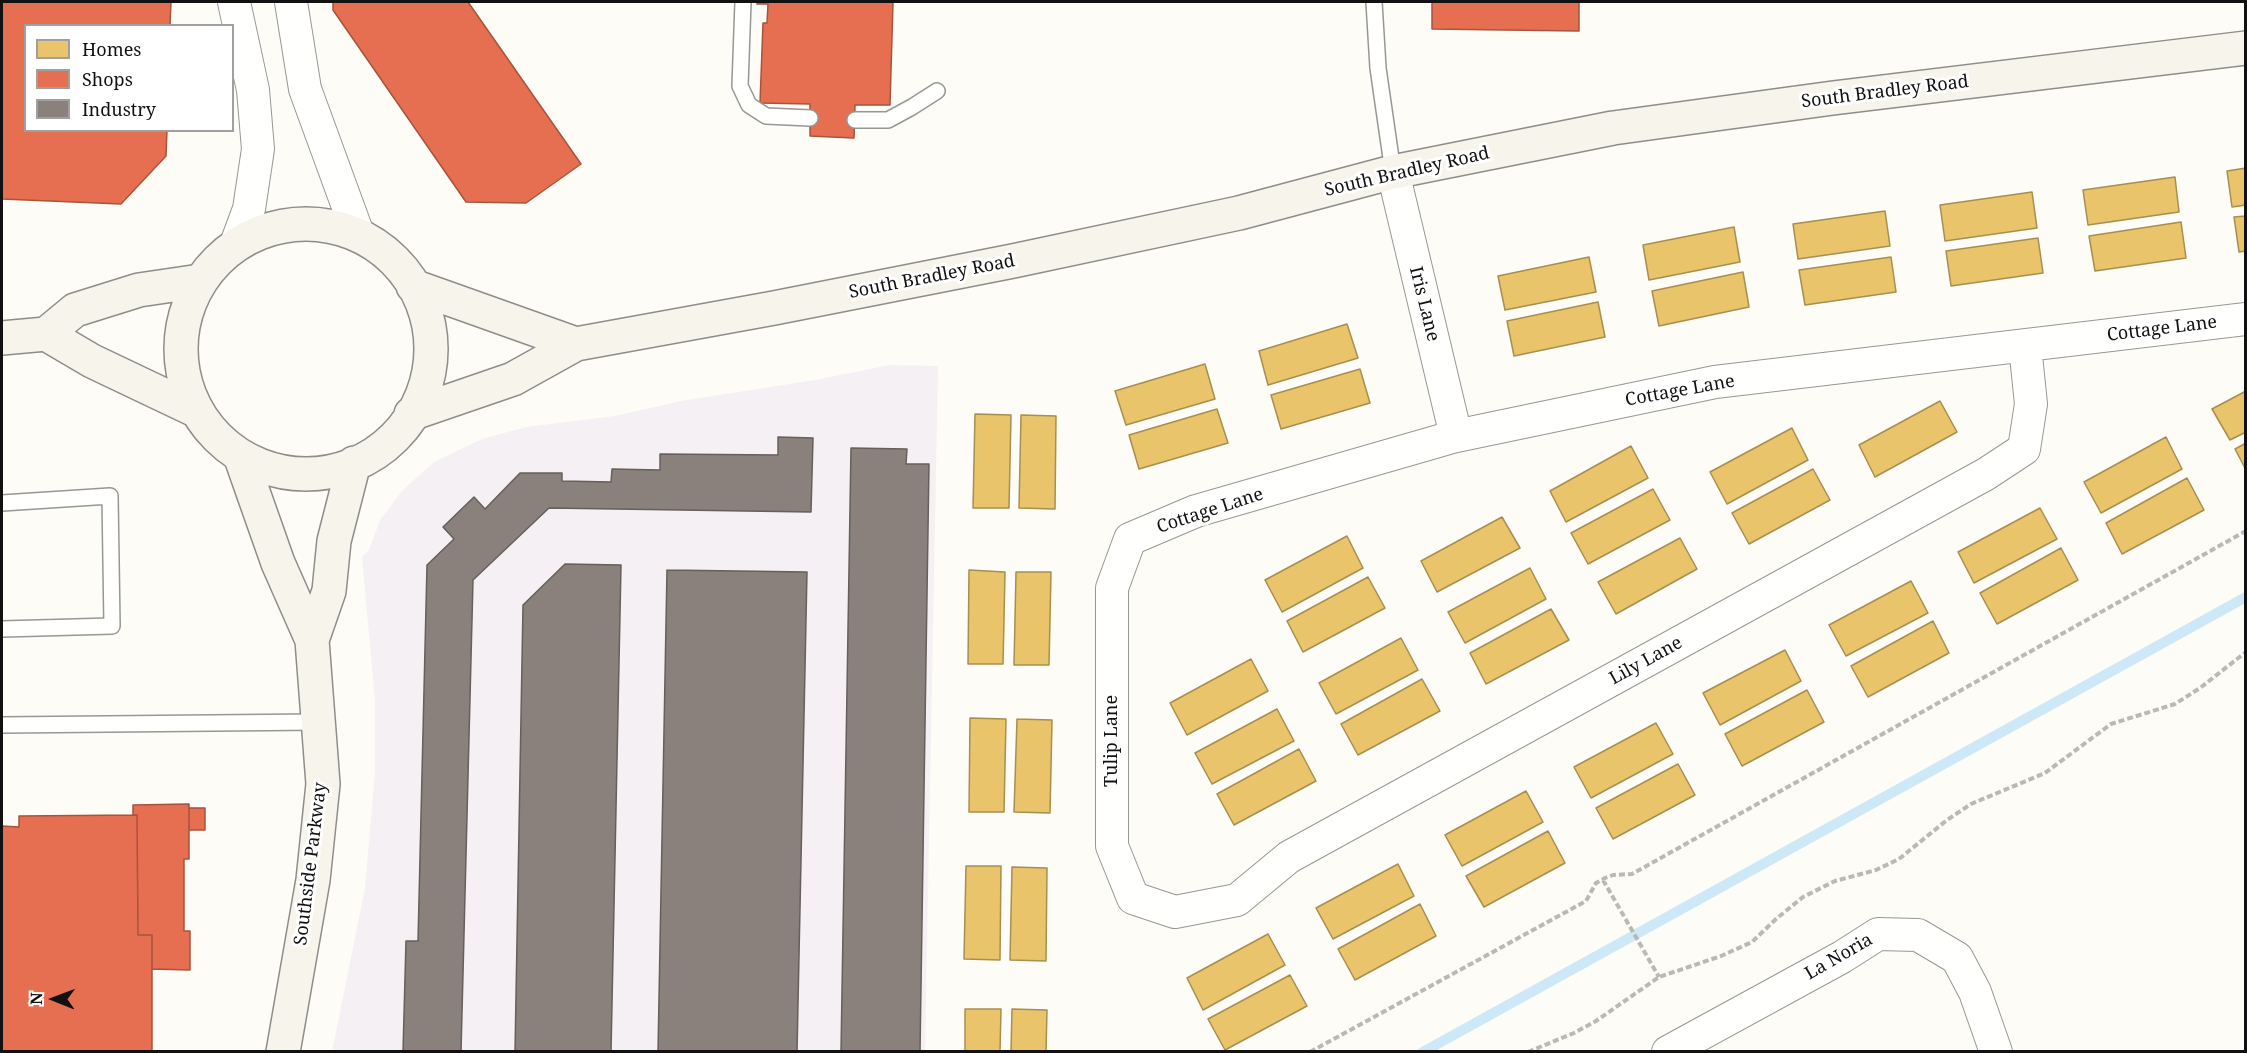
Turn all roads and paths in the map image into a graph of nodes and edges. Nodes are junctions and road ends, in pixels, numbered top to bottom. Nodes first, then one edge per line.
1 (234, 2) edge
2 (291, 2) edge
3 (743, 2) edge
4 (1374, 2) edge
5 (2246, 48) edge
6 (937, 91) dead end
7 (810, 118) dead end
8 (855, 120) dead end
9 (1393, 172) junction
10 (358, 234) junction
11 (236, 244) junction
12 (200, 281) junction
13 (413, 286) junction
14 (2246, 320) edge
15 (46, 334) junction
16 (2, 338) edge
17 (576, 344) junction
18 (2025, 346) junction
19 (195, 410) junction
20 (411, 414) junction
21 (1456, 436) junction
22 (242, 458) junction
23 (354, 463) junction
24 (2, 503) edge
25 (2246, 531) edge
26 (1130, 539) joint
27 (2, 629) edge
28 (312, 640) junction
29 (2246, 652) edge
30 (318, 722) junction
31 (2, 725) edge
32 (1603, 880) junction
33 (1175, 912) joint
34 (1659, 977) junction
35 (282, 1052) edge
36 (1310, 1052) edge
37 (1528, 1052) edge
38 (1668, 1052) edge
39 (1996, 1052) edge

1 - 11 street
2 - 10 street
3 - 7 lane
4 - 9 lane
5 - 9 street, South Bradley Road
6 - 8 lane
9 - 17 street, South Bradley Road
9 - 21 street, Iris Lane
10 - 11 street
10 - 13 street
11 - 12 street
12 - 15 street
12 - 19 street
13 - 17 street, South Bradley Road
13 - 20 street
14 - 18 street, Cottage Lane
15 - 16 street
15 - 19 street
17 - 20 street, South Bradley Road
18 - 21 street, Cottage Lane
18 - 33 street, Lily Lane
19 - 22 street
20 - 23 street
21 - 26 street, Cottage Lane
22 - 23 street
22 - 28 street, Southside Parkway
23 - 28 street, Southside Parkway
24 - 27 lane
25 - 32 path
26 - 33 street, Tulip Lane
28 - 30 street, Southside Parkway
29 - 34 path
30 - 31 lane
30 - 35 street, Southside Parkway
32 - 34 path
32 - 36 path
34 - 37 path
38 - 39 street, La Noria

